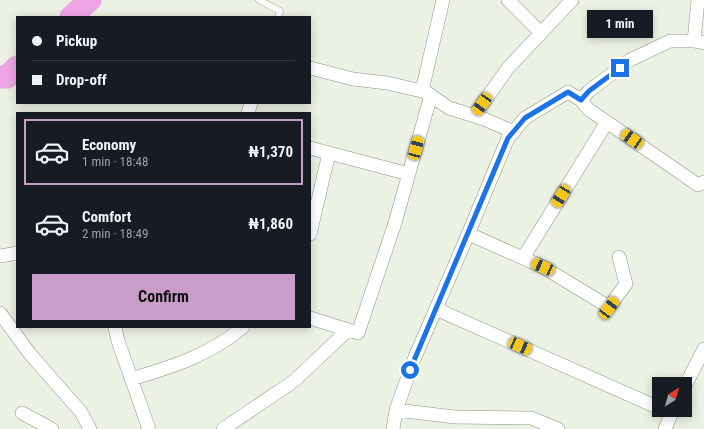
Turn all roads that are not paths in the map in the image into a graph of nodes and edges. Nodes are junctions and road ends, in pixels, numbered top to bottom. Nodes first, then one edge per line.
1 (259, 0) edge
2 (443, 0) edge
3 (508, 0) edge
4 (572, 0) edge
5 (698, 0) edge
6 (278, 16) edge
7 (541, 32) junction
8 (699, 42) edge
9 (311, 68) edge
10 (426, 93) junction
11 (581, 100) junction
12 (474, 116) junction
13 (607, 122) junction
14 (514, 132) junction
15 (311, 148) edge
16 (329, 153) junction
17 (409, 174) junction
18 (704, 182) edge
19 (315, 196) edge
20 (311, 226) edge
21 (469, 234) junction
22 (16, 253) edge
23 (0, 256) edge
24 (619, 257) dead end
25 (523, 258) junction
26 (436, 308) junction
27 (0, 312) edge
28 (311, 318) edge
29 (115, 328) edge
30 (242, 328) edge
31 (348, 330) junction
32 (704, 349) edge
33 (690, 377) edge
34 (131, 379) junction
35 (652, 405) edge
36 (396, 410) junction
37 (22, 413) dead end
38 (668, 417) edge
39 (531, 424) edge
40 (52, 429) edge
41 (90, 429) edge
42 (149, 429) edge
43 (223, 429) edge
44 (393, 429) edge
45 (558, 429) edge
46 (665, 429) edge

1 - 6 lane
2 - 10 street
3 - 7 street
4 - 7 street
5 - 8 street
7 - 12 street
8 - 11 street
9 - 10 street
10 - 12 street
10 - 17 street
11 - 13 street
11 - 14 street
12 - 14 street
13 - 18 street
13 - 25 street
14 - 21 street
15 - 16 street
16 - 17 street
16 - 19 street
17 - 31 street
19 - 20 street
21 - 25 street
21 - 26 street
22 - 23 street
24 - 25 street
26 - 35 street
26 - 36 street
27 - 41 street
28 - 31 street
29 - 34 street
30 - 34 street
31 - 43 street
32 - 33 street
34 - 42 street
36 - 39 street
36 - 44 street
37 - 40 street
38 - 46 street
39 - 45 street

